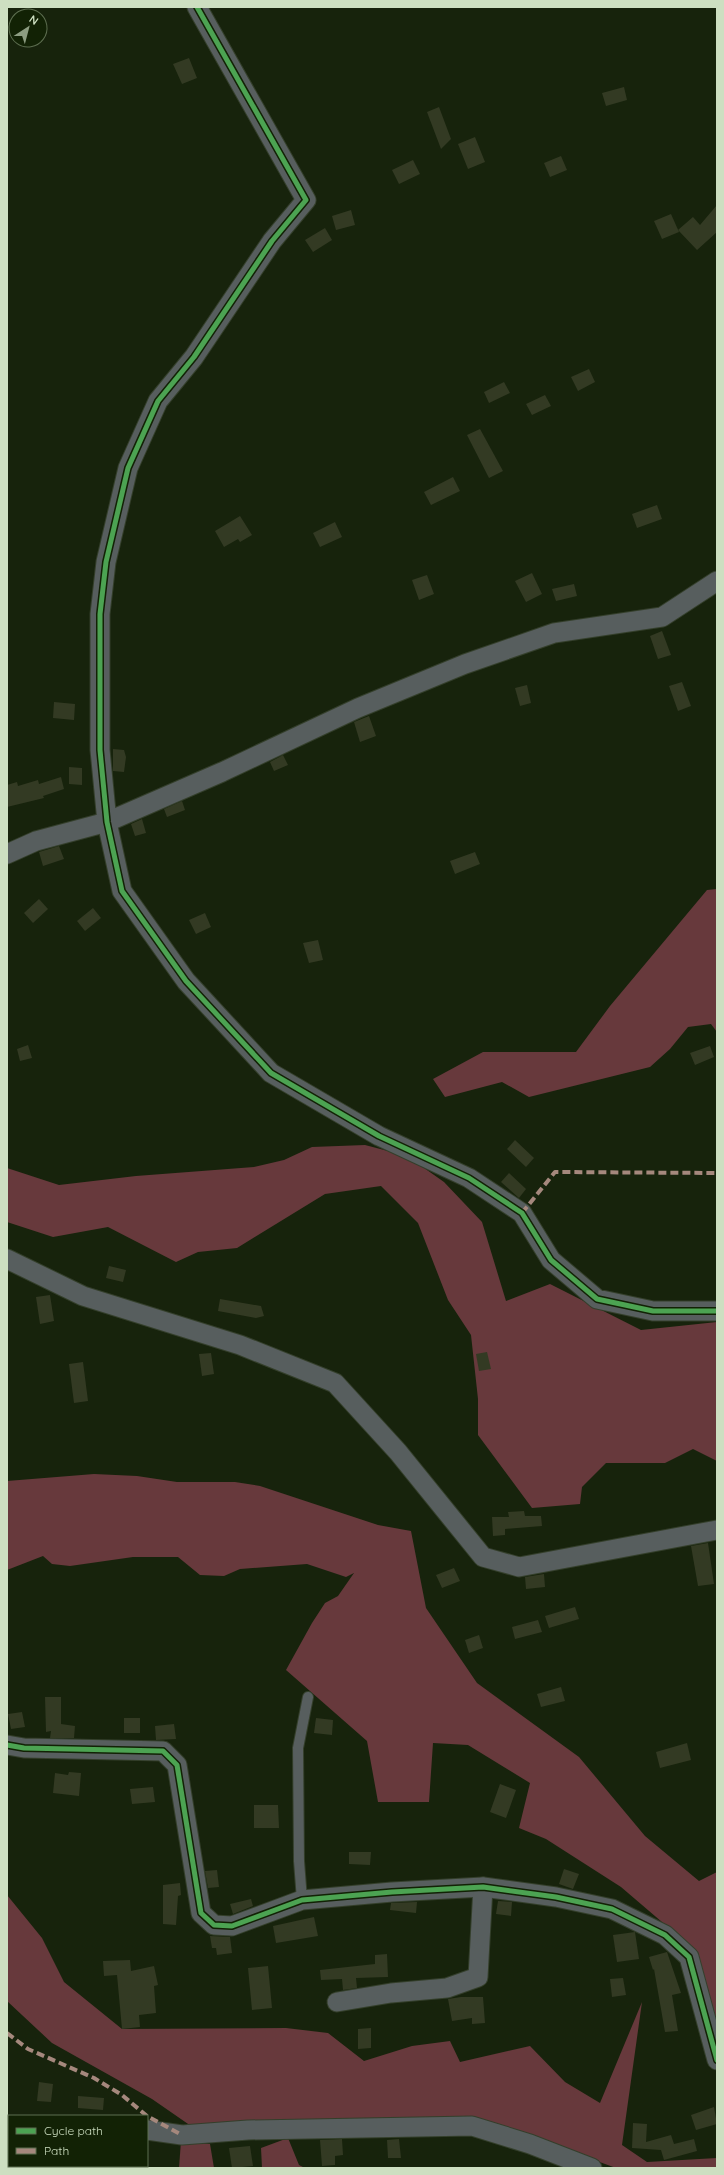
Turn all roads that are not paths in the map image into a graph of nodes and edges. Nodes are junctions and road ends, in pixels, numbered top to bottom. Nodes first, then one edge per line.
1 (198, 7) edge
2 (717, 581) edge
3 (107, 822) junction
4 (7, 854) edge
5 (7, 1259) edge
6 (717, 1311) edge
7 (717, 1530) edge
8 (308, 1697) dead end
9 (7, 1745) edge
10 (483, 1887) junction
11 (302, 1900) junction
12 (337, 2002) dead end
13 (717, 2060) edge
14 (148, 2130) edge
15 (592, 2168) edge

1 - 3 street
2 - 3 street
3 - 4 street
3 - 6 street
5 - 7 street
8 - 11 lane
9 - 11 street
10 - 11 street
10 - 12 street
10 - 13 street
14 - 15 street

